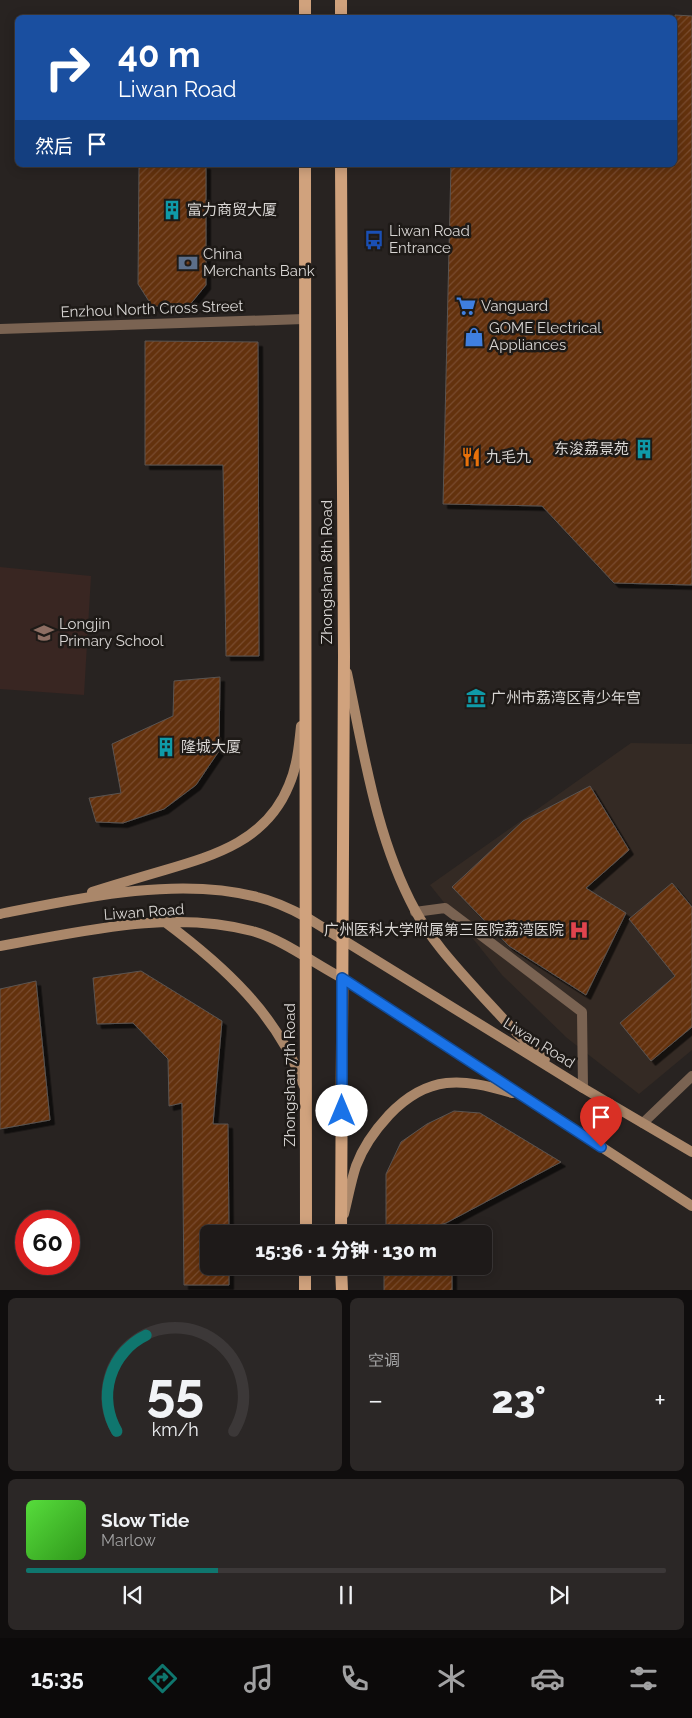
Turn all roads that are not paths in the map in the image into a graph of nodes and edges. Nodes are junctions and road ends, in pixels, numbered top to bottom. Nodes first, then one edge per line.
1 (305, 0) edge
2 (341, 0) edge
3 (305, 15) edge
4 (341, 15) edge
5 (305, 167) edge
6 (341, 167) edge
7 (304, 319) junction
8 (0, 329) edge
9 (344, 656) junction
10 (305, 685) junction
11 (61, 901) junction
12 (415, 912) junction
13 (0, 914) edge
14 (306, 917) junction
15 (165, 922) junction
16 (343, 938) junction
17 (0, 946) edge
18 (307, 959) junction
19 (342, 978) junction
20 (692, 1076) edge
21 (583, 1088) junction
22 (307, 1094) junction
23 (524, 1097) junction
24 (643, 1123) junction
25 (692, 1152) edge
26 (692, 1206) edge
27 (306, 1225) edge
28 (341, 1225) edge
29 (342, 1225) edge
30 (305, 1275) edge
31 (342, 1275) edge
32 (305, 1290) edge
33 (342, 1290) edge

1 - 3 main road
2 - 4 main road
5 - 7 main road, Zhongshan 8th Road
6 - 9 main road, Zhongshan 8th Road
7 - 8 street, Enzhou North Cross Street
7 - 10 main road, Zhongshan 8th Road
9 - 12 main road
9 - 16 main road, Zhongshan 8th Road
10 - 11 main road
10 - 14 main road, Zhongshan 8th Road
11 - 13 main road, Liwan Road
11 - 14 main road, Liwan Road
12 - 21 main road
12 - 21 street
14 - 16 main road, Liwan Road
14 - 18 main road, Zhongshan 7th Road
15 - 17 main road, Liwan Road
15 - 18 main road, Liwan Road
15 - 22 main road
16 - 19 main road, Zhongshan 8th Road
16 - 21 main road, Liwan Road
18 - 19 main road, Liwan Road
18 - 22 main road, Zhongshan 7th Road
19 - 23 main road, Liwan Road
19 - 28 main road
20 - 24 street
21 - 24 main road, Liwan Road
22 - 27 main road, Zhongshan 7th Road
23 - 26 main road, Liwan Road
23 - 29 main road
24 - 25 main road, Liwan Road
30 - 32 main road
31 - 33 main road

